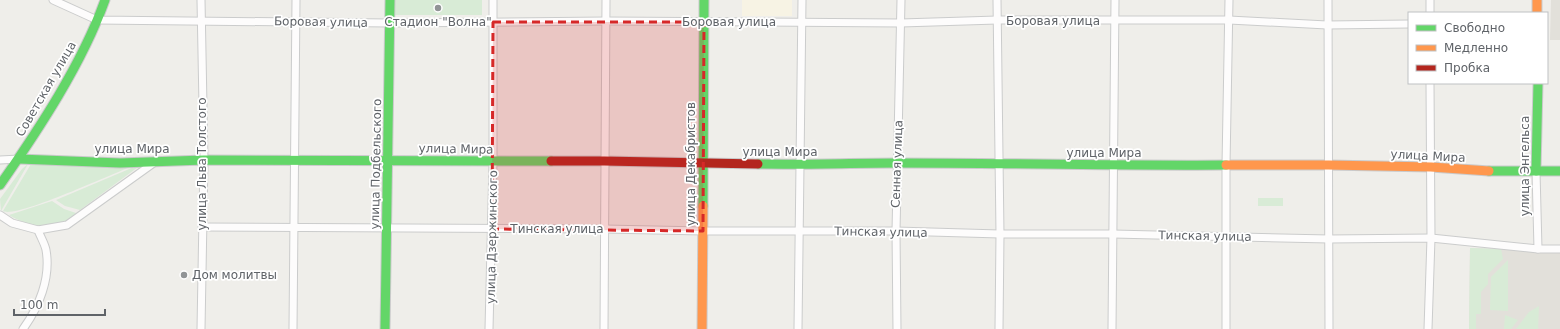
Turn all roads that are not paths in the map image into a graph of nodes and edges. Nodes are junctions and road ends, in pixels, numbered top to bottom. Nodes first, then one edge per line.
1 (53, 0) edge
2 (105, 0) edge
3 (201, 0) edge
4 (296, 0) edge
5 (390, 0) edge
6 (493, 0) edge
7 (606, 0) edge
8 (704, 0) edge
9 (802, 0) edge
10 (901, 0) edge
11 (997, 0) edge
12 (1114, 0) edge
13 (1229, 0) edge
14 (1328, 0) edge
15 (1430, 0) edge
16 (1538, 0) edge
17 (1430, 12) edge
18 (1537, 12) edge
19 (97, 20) junction
20 (997, 20) junction
21 (1229, 20) junction
22 (201, 21) junction
23 (296, 21) junction
24 (606, 21) junction
25 (1114, 21) junction
26 (493, 22) junction
27 (704, 22) junction
28 (802, 22) junction
29 (389, 23) junction
30 (901, 23) junction
31 (1408, 24) edge
32 (1327, 25) junction
33 (1430, 84) edge
34 (1538, 84) edge
35 (19, 159) junction
36 (0, 160) edge
37 (204, 160) junction
38 (388, 160) junction
39 (294, 161) junction
40 (604, 161) junction
41 (156, 162) junction
42 (493, 162) junction
43 (702, 163) junction
44 (897, 163) junction
45 (998, 164) junction
46 (799, 165) junction
47 (1226, 165) junction
48 (1328, 165) junction
49 (1114, 166) junction
50 (1431, 167) junction
51 (1536, 171) junction
52 (1560, 171) edge
53 (0, 185) edge
54 (0, 215) edge
55 (202, 227) junction
56 (295, 228) junction
57 (386, 228) junction
58 (492, 229) junction
59 (604, 229) junction
60 (38, 230) junction
61 (799, 231) junction
62 (896, 231) junction
63 (703, 232) junction
64 (1000, 234) junction
65 (1113, 234) junction
66 (1226, 236) junction
67 (1431, 238) junction
68 (1329, 239) junction
69 (1538, 249) junction
70 (1560, 249) edge
71 (24, 329) edge
72 (201, 329) edge
73 (293, 329) edge
74 (385, 329) edge
75 (490, 329) edge
76 (604, 329) edge
77 (702, 329) edge
78 (798, 329) edge
79 (897, 329) edge
80 (999, 329) edge
81 (1112, 329) edge
82 (1226, 329) edge
83 (1329, 329) edge
84 (1428, 329) edge

1 - 19 street, Боровая улица
2 - 19 main road, Советская улица
3 - 22 street, улица Льва Толстого
4 - 23 street
5 - 29 main road, улица Подбельского
6 - 26 street, улица Дзержинского
7 - 24 street
8 - 27 main road, улица Декабристов
9 - 28 street
10 - 30 street, Сенная улица
11 - 20 street
12 - 25 street
13 - 21 street
14 - 32 street
15 - 17 street
16 - 18 main road
19 - 22 street, Боровая улица
19 - 35 main road, Советская улица
20 - 25 street, Боровая улица
20 - 30 street, Боровая улица
20 - 45 street
21 - 25 street, Боровая улица
21 - 32 street, Боровая улица
21 - 47 street
22 - 23 street, Боровая улица
22 - 37 street, улица Льва Толстого
23 - 29 street, Боровая улица
23 - 39 street
24 - 26 street, Боровая улица
24 - 27 street, Боровая улица
24 - 40 street
25 - 49 street
26 - 29 street, Боровая улица
26 - 42 street, улица Дзержинского
27 - 28 street, Боровая улица
27 - 43 main road, улица Декабристов
28 - 30 street, Боровая улица
28 - 46 street
29 - 38 main road, улица Подбельского
30 - 44 street, Сенная улица
31 - 32 street, Боровая улица
32 - 48 street
33 - 50 street
34 - 51 main road, улица Энгельса
35 - 36 street, улица Мира
35 - 41 main road, улица Мира
35 - 53 main road, Советская улица
37 - 39 main road, улица Мира
37 - 41 main road, улица Мира
37 - 55 street, улица Льва Толстого
38 - 39 main road, улица Мира
38 - 42 main road, улица Мира
38 - 57 main road, улица Подбельского
39 - 56 street
40 - 42 main road, улица Мира
40 - 43 main road, улица Мира
40 - 59 street
41 - 60 street
42 - 58 street, улица Дзержинского
43 - 46 main road, улица Мира
43 - 63 main road, улица Декабристов
44 - 45 main road, улица Мира
44 - 46 main road, улица Мира
44 - 62 street, Сенная улица
45 - 49 main road, улица Мира
45 - 64 street
46 - 61 street
47 - 48 main road, улица Мира
47 - 49 main road, улица Мира
47 - 66 street
48 - 50 main road, улица Мира
48 - 68 street
49 - 65 street
50 - 51 main road, улица Мира
50 - 67 street
51 - 52 main road, улица Мира
51 - 69 street, улица Энгельса
54 - 60 street
55 - 56 street, Тинская улица
55 - 72 street, улица Льва Толстого
56 - 57 street, Тинская улица
56 - 73 street
57 - 58 street, Тинская улица
57 - 74 main road, улица Подбельского
58 - 59 street, Тинская улица
58 - 75 street, улица Дзержинского
59 - 63 street, Тинская улица
59 - 76 street
60 - 71 street
61 - 62 street, Тинская улица
61 - 63 street, Тинская улица
61 - 78 street
62 - 64 street, Тинская улица
62 - 79 street, Сенная улица
63 - 77 main road, улица Декабристов
64 - 65 street, Тинская улица
64 - 80 street
65 - 66 street, Тинская улица
65 - 81 street
66 - 68 street, Тинская улица
66 - 82 street
67 - 68 street, Тинская улица
67 - 69 street, Тинская улица
67 - 84 street
68 - 83 street
69 - 70 street, Тинская улица

